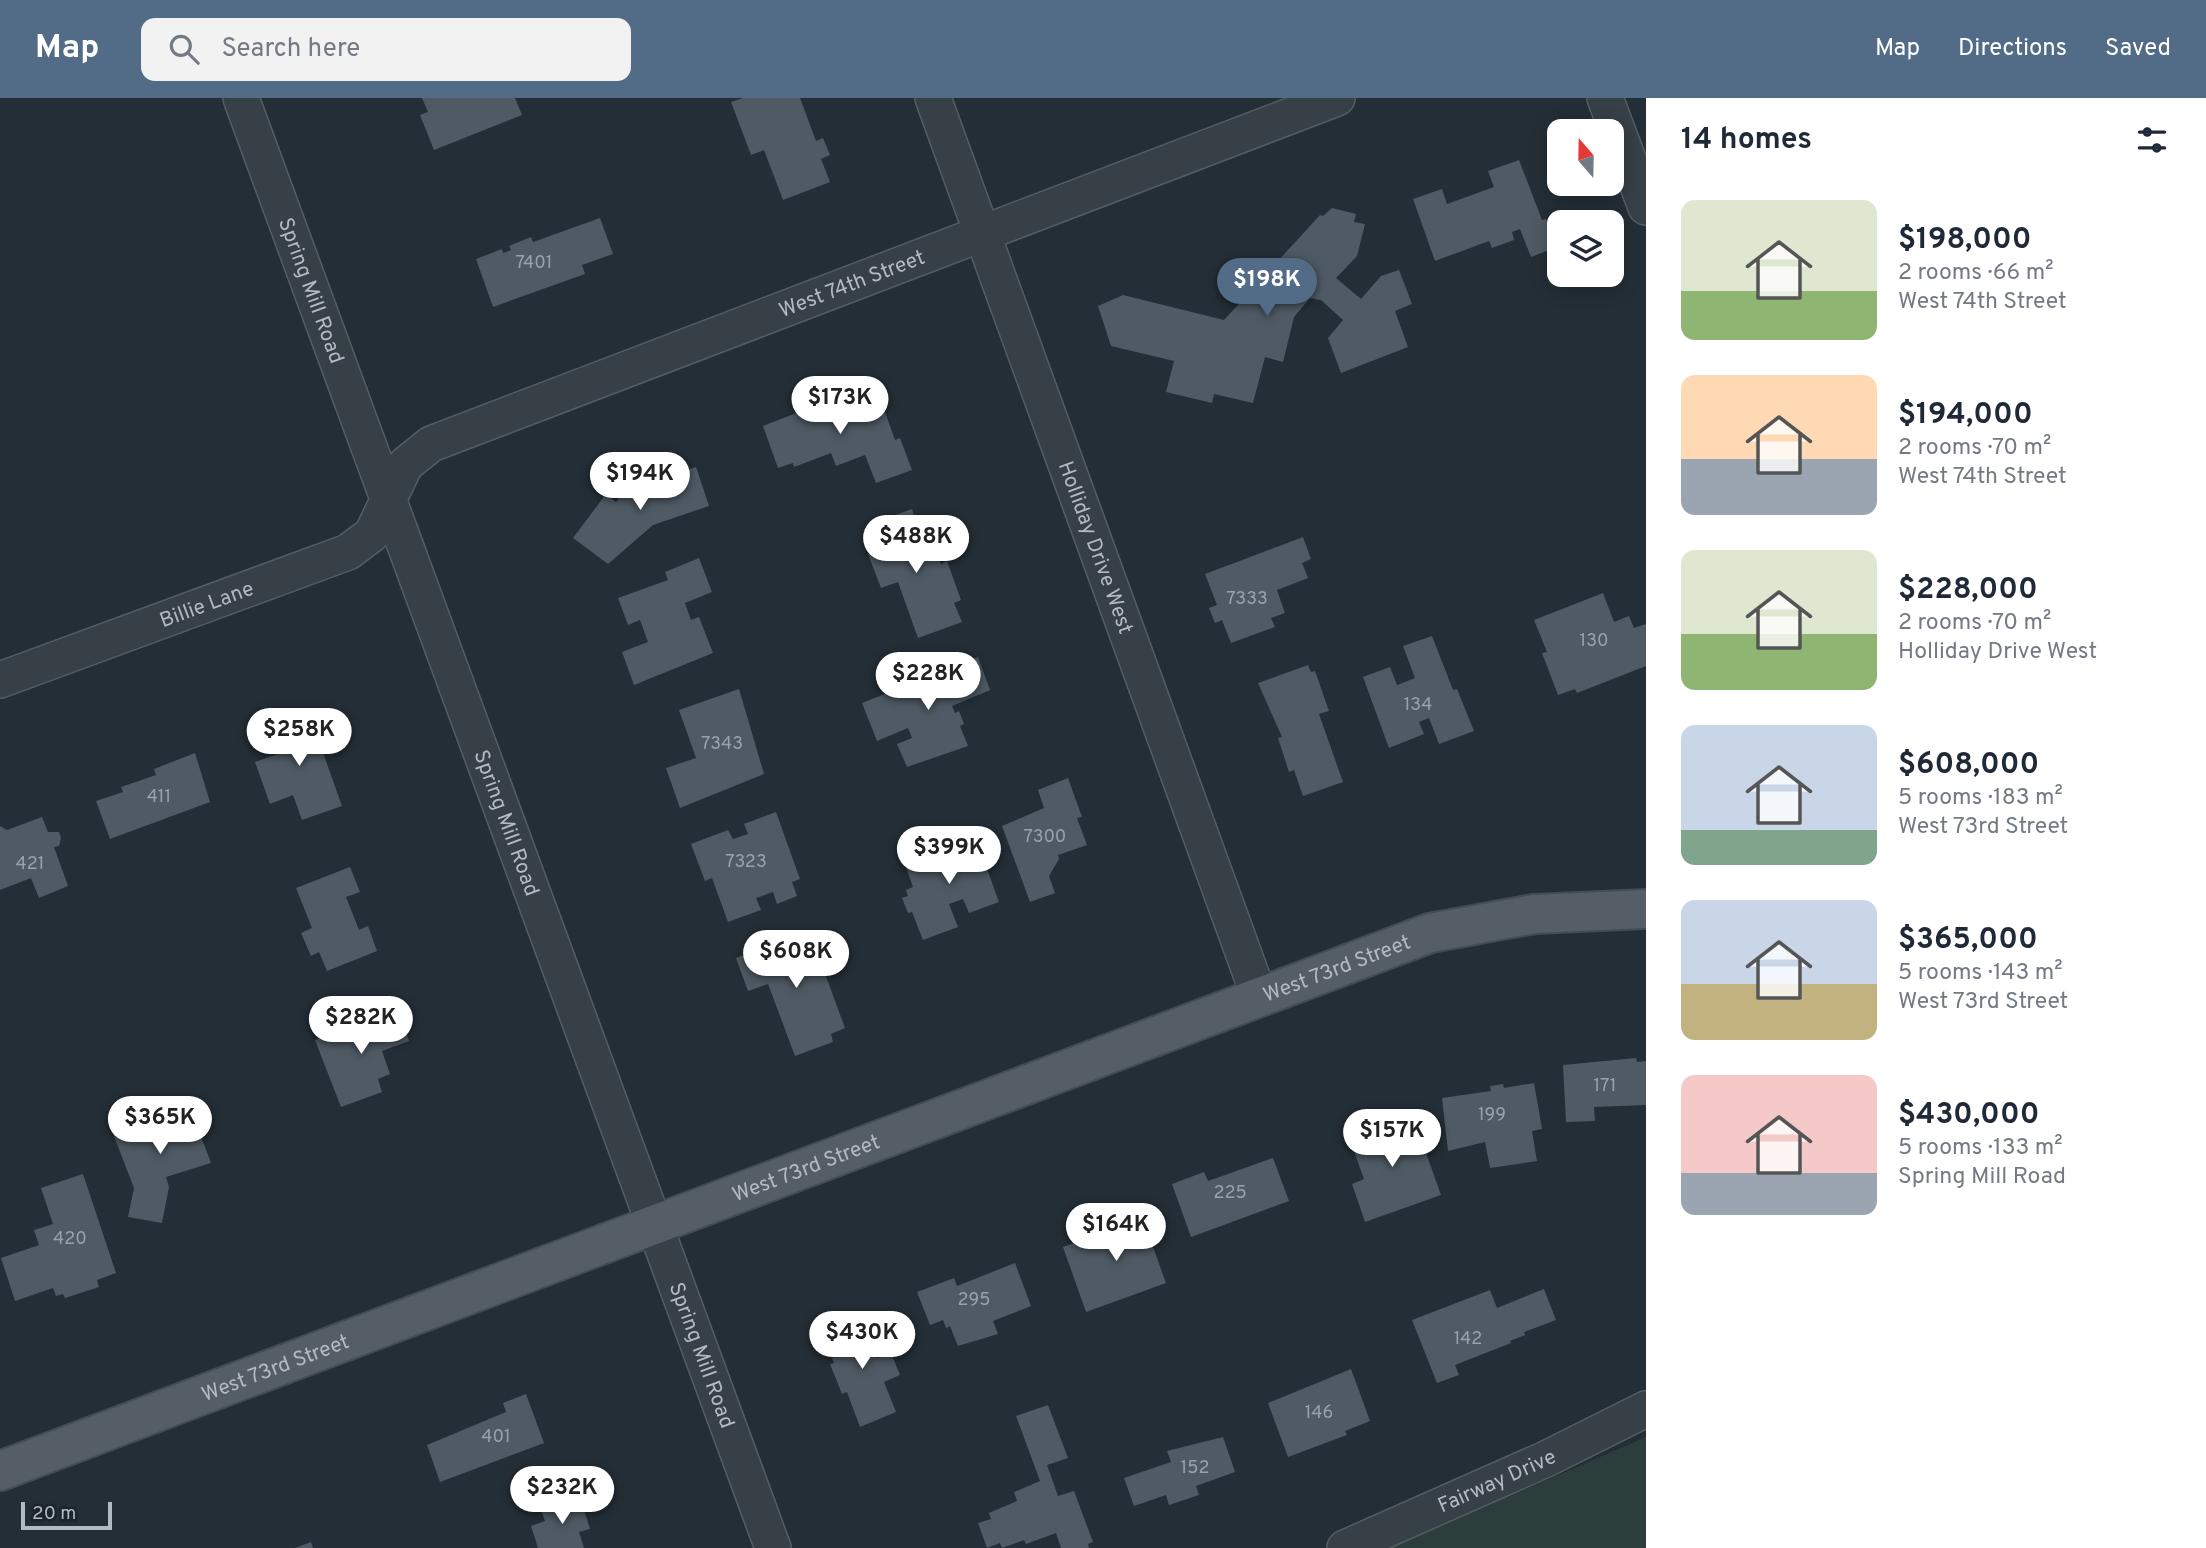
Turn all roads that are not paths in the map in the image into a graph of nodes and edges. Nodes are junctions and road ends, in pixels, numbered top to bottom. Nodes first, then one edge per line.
1 (241, 98) edge
2 (933, 98) edge
3 (1338, 98) edge
4 (1605, 98) edge
5 (1646, 207) edge
6 (983, 234) junction
7 (388, 498) junction
8 (0, 680) edge
9 (1635, 908) edge
10 (1259, 996) junction
11 (655, 1226) junction
12 (1646, 1409) edge
13 (0, 1471) edge
14 (774, 1548) edge
15 (1345, 1548) edge

1 - 7 street, Spring Mill Road
2 - 6 street, Holliday Drive West
3 - 6 street, West 74th Street
4 - 5 street
6 - 7 street, West 74th Street
6 - 10 street, Holliday Drive West
7 - 8 street, Billie Lane
7 - 11 street, Spring Mill Road
9 - 10 main road, West 73rd Street
10 - 11 main road, West 73rd Street
11 - 13 main road, West 73rd Street
11 - 14 street, Spring Mill Road
12 - 15 street, Fairway Drive

